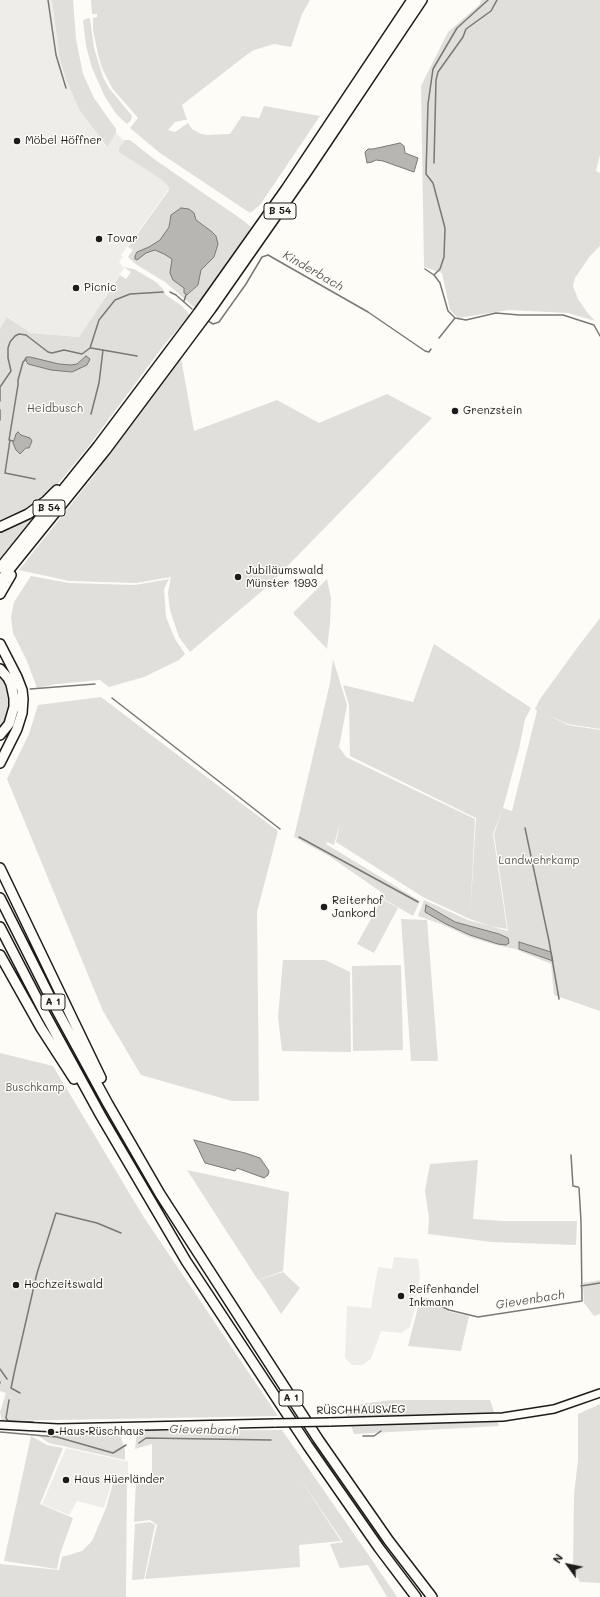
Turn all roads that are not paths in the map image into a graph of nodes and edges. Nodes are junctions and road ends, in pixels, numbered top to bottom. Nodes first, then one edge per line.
1 (412, 0) edge
2 (422, 0) edge
3 (98, 446) junction
4 (45, 526) junction
5 (0, 527) edge
6 (0, 568) edge
7 (0, 581) edge
8 (0, 594) edge
9 (0, 644) edge
10 (0, 670) edge
11 (0, 735) edge
12 (0, 763) edge
13 (0, 860) edge
14 (0, 868) edge
15 (0, 898) edge
16 (16, 900) junction
17 (0, 927) edge
18 (0, 955) edge
19 (108, 1104) junction
20 (101, 1116) junction
21 (600, 1393) edge
22 (0, 1425) edge
23 (416, 1597) edge
24 (432, 1597) edge

1 - 3 highway, B 54
2 - 4 highway, B 54
3 - 5 highway
3 - 6 highway, B 54
4 - 7 highway, B 54
4 - 8 highway
9 - 12 highway
10 - 11 highway
13 - 16 highway
14 - 16 highway
15 - 19 highway, A 1
16 - 19 highway
17 - 20 highway, A 1
18 - 20 highway
19 - 24 highway, A 1
20 - 23 highway, A 1
21 - 22 main road, RÜSCHHAUSWEG, bridge

